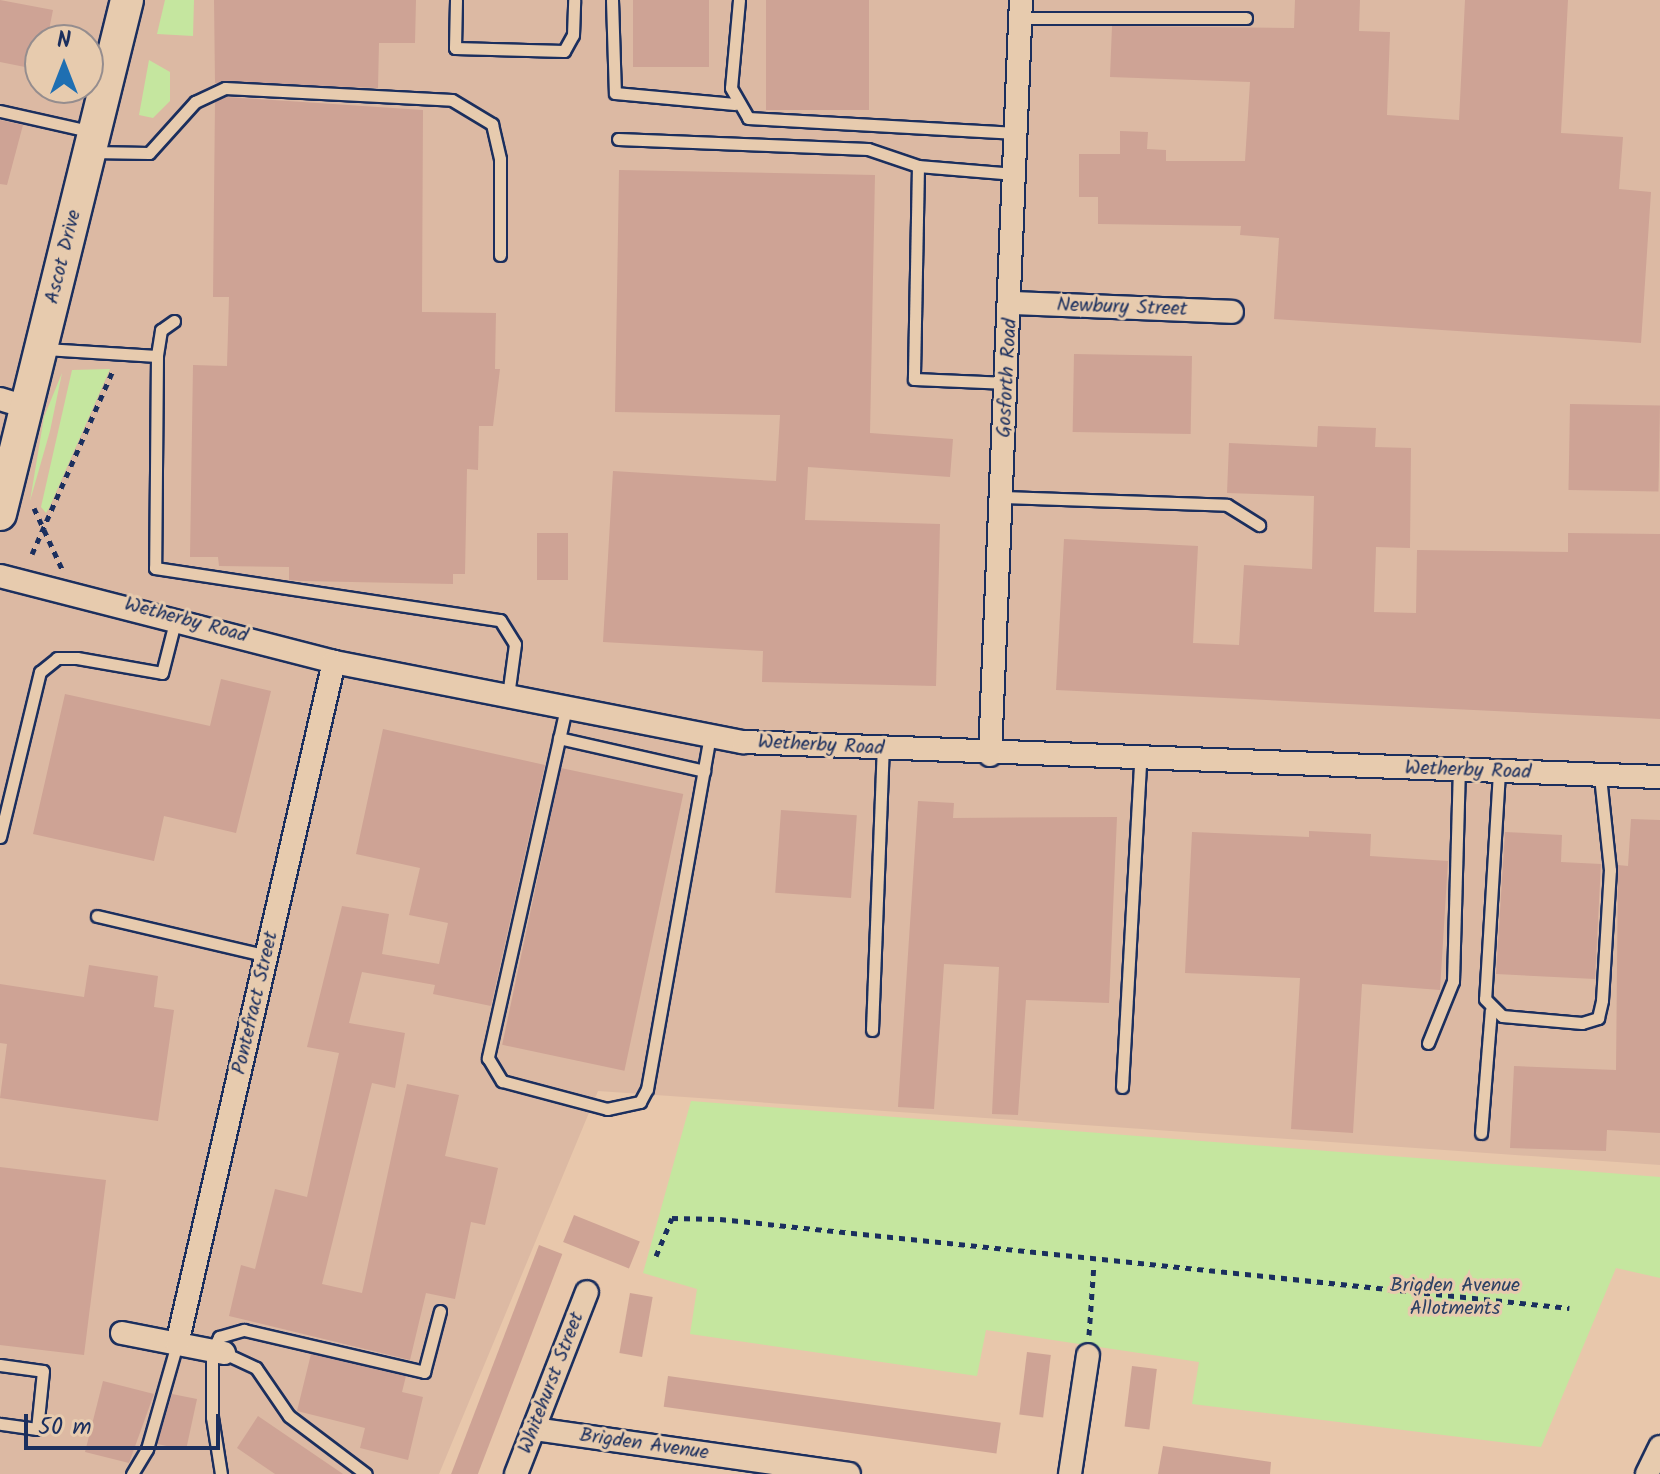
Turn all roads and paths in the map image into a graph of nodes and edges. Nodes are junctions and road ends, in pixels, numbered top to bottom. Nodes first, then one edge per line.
1 (127, 0) edge
2 (456, 0) edge
3 (574, 0) edge
4 (612, 0) edge
5 (739, 0) edge
6 (1021, 9) edge
7 (1246, 18) dead end
8 (734, 104) junction
9 (0, 111) edge
10 (1017, 133) junction
11 (618, 139) dead end
12 (92, 142) junction
13 (918, 166) junction
14 (1016, 174) junction
15 (500, 255) dead end
16 (1012, 303) junction
17 (1232, 312) dead end
18 (174, 321) dead end
19 (41, 349) junction
20 (115, 353) junction
21 (157, 356) junction
22 (1008, 383) junction
23 (13, 403) edge
24 (1003, 497) junction
25 (34, 508) dead end
26 (0, 514) edge
27 (43, 524) junction
28 (1259, 525) dead end
29 (32, 554) dead end
30 (0, 576) edge
31 (59, 589) junction
32 (176, 617) junction
33 (334, 662) junction
34 (508, 696) junction
35 (566, 708) junction
36 (710, 735) junction
37 (559, 738) junction
38 (883, 749) junction
39 (990, 755) junction
40 (1140, 760) junction
41 (704, 771) junction
42 (1459, 771) junction
43 (1499, 772) junction
44 (1600, 776) junction
45 (1660, 777) edge
46 (0, 837) edge
47 (97, 916) dead end
48 (267, 956) junction
49 (1491, 1010) junction
50 (872, 1030) dead end
51 (1428, 1043) dead end
52 (1122, 1087) dead end
53 (1481, 1133) dead end
54 (656, 1256) dead end
55 (1094, 1264) junction
56 (587, 1292) dead end
57 (1569, 1308) dead end
58 (440, 1311) dead end
59 (122, 1333) dead end
60 (177, 1344) junction
61 (218, 1352) junction
62 (1088, 1355) joint
63 (0, 1365) edge
64 (0, 1424) edge
65 (534, 1429) junction
66 (1660, 1447) edge
67 (132, 1474) edge
68 (221, 1474) edge
69 (366, 1474) edge
70 (516, 1474) edge
71 (849, 1474) edge
72 (1070, 1474) edge
73 (1647, 1474) edge

1 - 12 street, Ascot Drive
2 - 3 lane
4 - 8 lane
5 - 8 lane
6 - 7 lane
6 - 10 street, Gosforth Road
8 - 10 lane
9 - 12 lane
10 - 14 street, Gosforth Road
11 - 13 lane
12 - 15 lane
12 - 19 street, Ascot Drive
13 - 14 lane
13 - 22 lane
14 - 16 street, Gosforth Road
16 - 17 street, Newbury Street
16 - 22 street, Gosforth Road
18 - 21 lane
19 - 20 lane
19 - 23 street, Ascot Drive
20 - 21 lane
20 - 27 path
21 - 34 lane
22 - 24 street, Gosforth Road
23 - 26 street, Ascot Drive
24 - 28 lane
24 - 39 street, Gosforth Road
25 - 27 path
27 - 29 path
27 - 31 path
30 - 31 street, Wetherby Road
31 - 32 street, Wetherby Road
32 - 33 street, Wetherby Road
32 - 46 lane
33 - 34 street, Wetherby Road
33 - 48 street, Pontefract Street
34 - 35 street, Wetherby Road
35 - 36 street, Wetherby Road
35 - 37 lane
36 - 38 street, Wetherby Road
36 - 41 lane
37 - 41 lane
37 - 41 lane
38 - 39 street, Wetherby Road
38 - 50 lane
39 - 40 street, Wetherby Road
40 - 42 street, Wetherby Road
40 - 52 lane
42 - 43 street, Wetherby Road
42 - 51 lane
43 - 44 street, Wetherby Road
43 - 49 lane
44 - 45 street, Wetherby Road
44 - 49 lane
47 - 48 lane
48 - 60 street, Pontefract Street
49 - 53 lane
54 - 55 path
55 - 57 path
55 - 62 path
56 - 65 street, Whitehurst Street
58 - 61 lane
59 - 60 street
60 - 61 street
60 - 67 lane
61 - 68 lane
61 - 69 lane
62 - 72 street
63 - 64 lane
65 - 70 street, Whitehurst Street
65 - 71 street, Brigden Avenue
66 - 73 street

